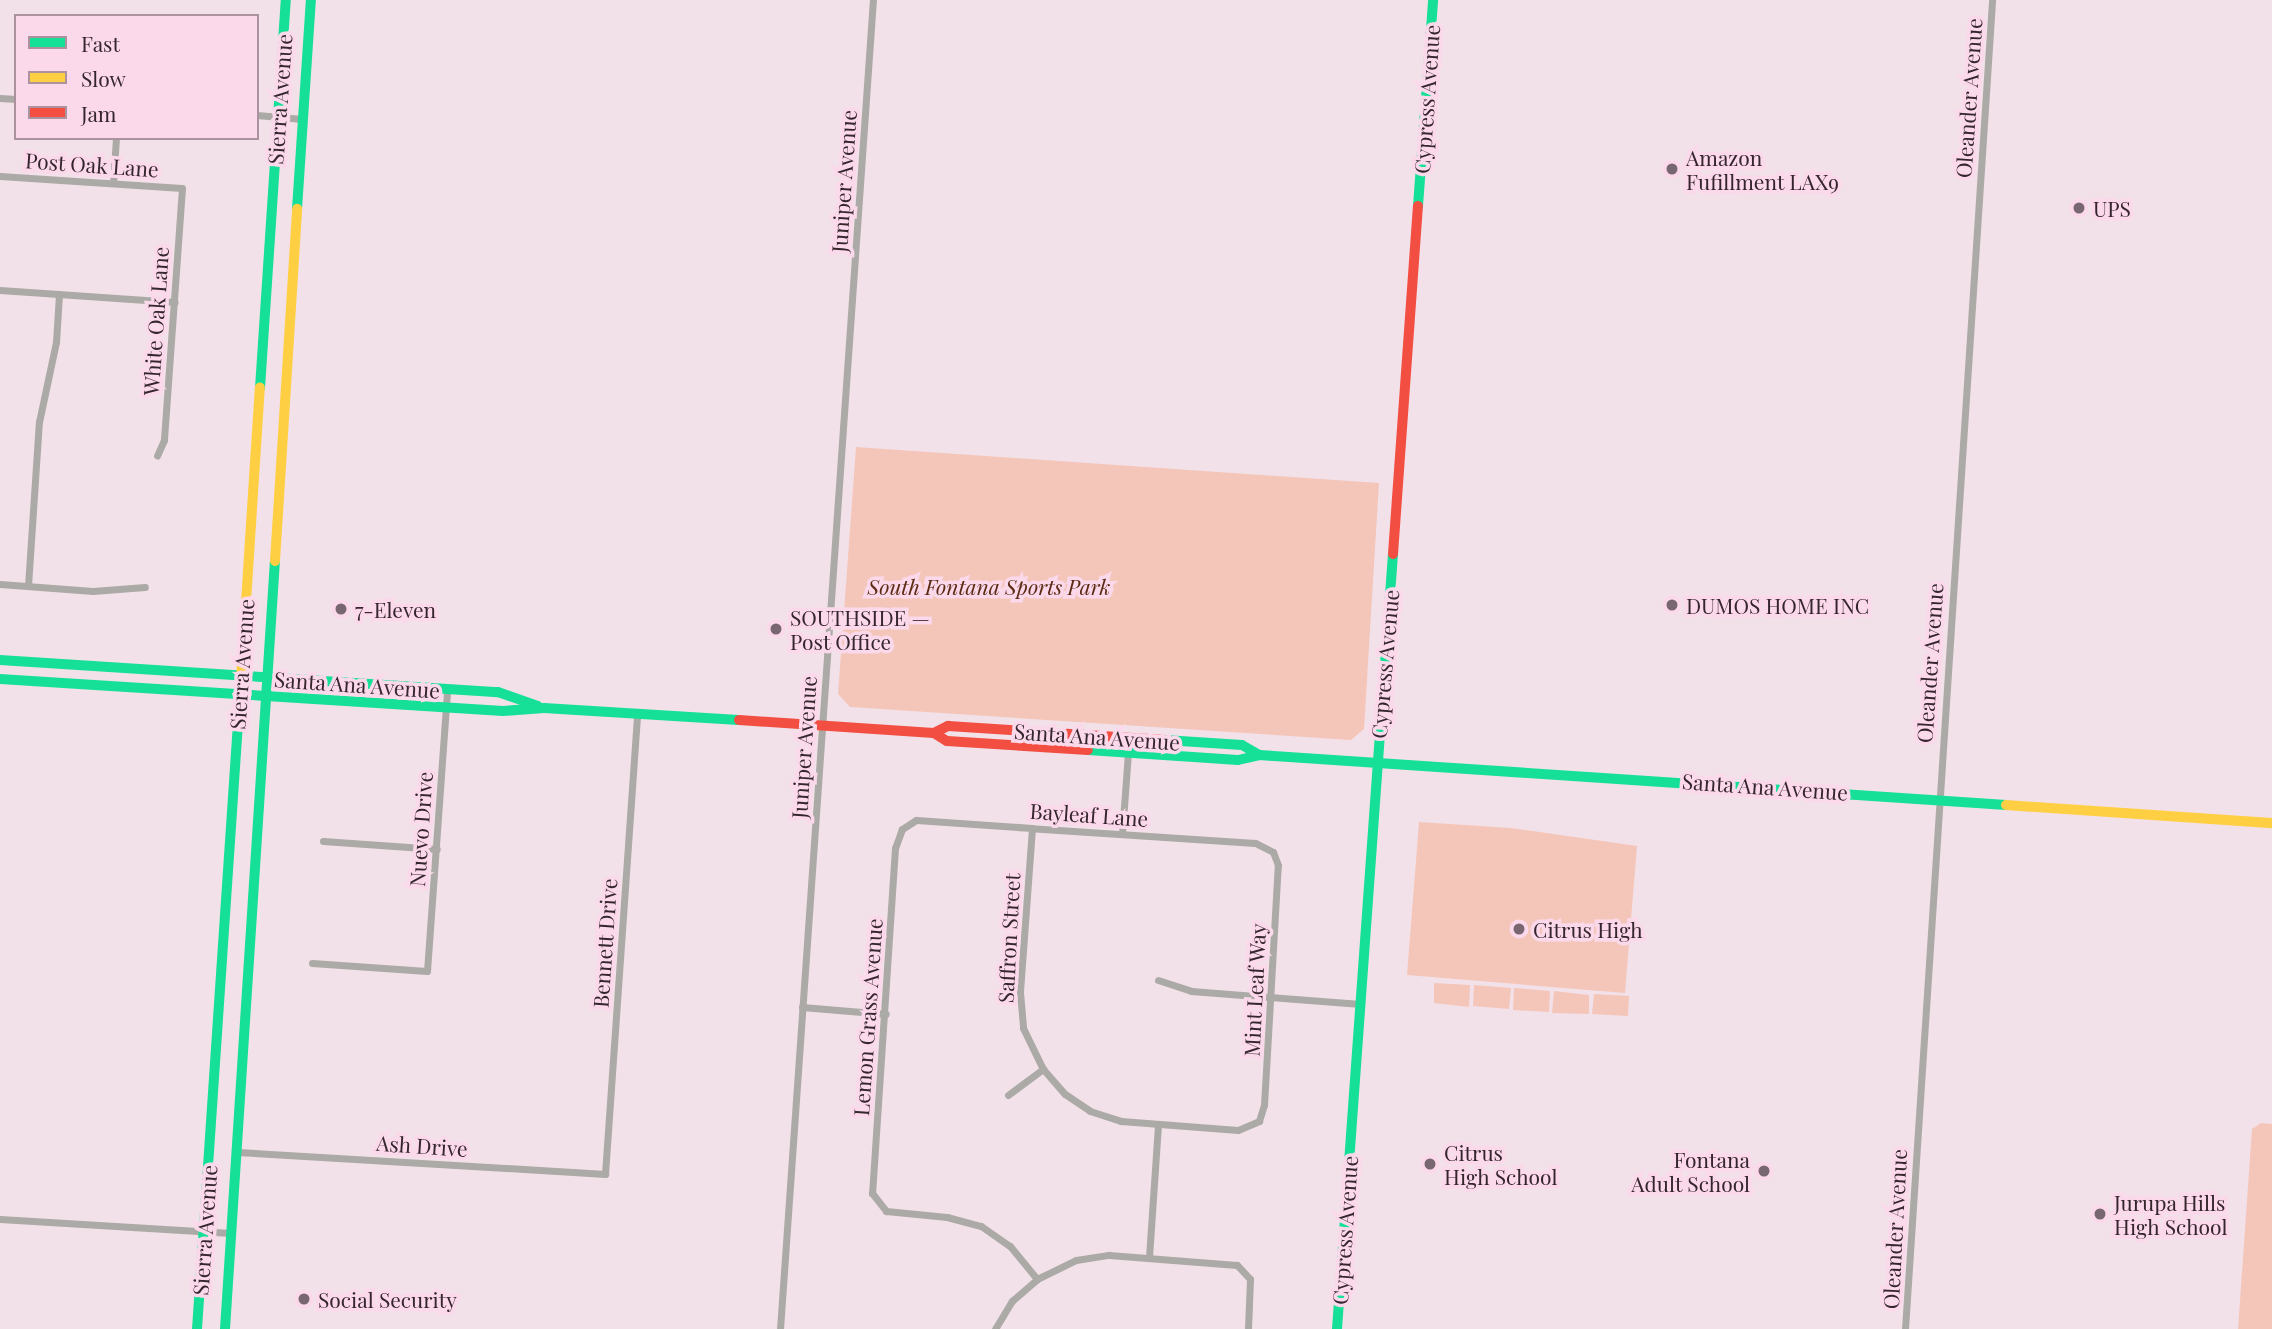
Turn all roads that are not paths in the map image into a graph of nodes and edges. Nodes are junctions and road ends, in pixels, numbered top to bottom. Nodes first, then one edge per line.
1 (286, 0) edge
2 (304, 0) edge
3 (311, 0) edge
4 (873, 0) edge
5 (1433, 0) edge
6 (1992, 0) edge
7 (310, 21) junction
8 (259, 115) edge
9 (277, 117) junction
10 (302, 119) junction
11 (116, 140) edge
12 (0, 176) edge
13 (113, 183) junction
14 (182, 188) joint
15 (0, 290) edge
16 (59, 294) junction
17 (175, 302) junction
18 (157, 456) dead end
19 (0, 584) edge
20 (28, 586) junction
21 (145, 587) dead end
22 (0, 660) edge
23 (240, 676) junction
24 (269, 678) junction
25 (0, 679) edge
26 (447, 690) junction
27 (239, 694) junction
28 (268, 695) junction
29 (446, 706) junction
30 (544, 708) junction
31 (637, 715) junction
32 (821, 727) junction
33 (934, 733) junction
34 (1128, 752) junction
35 (1259, 755) junction
36 (1376, 762) junction
37 (1937, 797) junction
38 (2272, 822) edge
39 (1032, 828) junction
40 (902, 829) joint
41 (1122, 834) junction
42 (323, 841) dead end
43 (437, 849) junction
44 (1273, 852) joint
45 (312, 964) dead end
46 (1158, 981) dead end
47 (1272, 997) junction
48 (1361, 1004) junction
49 (802, 1007) junction
50 (886, 1014) junction
51 (1043, 1069) junction
52 (1007, 1095) dead end
53 (1158, 1125) junction
54 (1253, 1127) joint
55 (237, 1152) junction
56 (605, 1174) joint
57 (0, 1219) edge
58 (204, 1231) junction
59 (231, 1233) junction
60 (1149, 1257) junction
61 (1037, 1279) junction
62 (198, 1329) edge
63 (225, 1329) edge
64 (780, 1329) edge
65 (995, 1329) edge
66 (1248, 1329) edge
67 (1337, 1329) edge
68 (1905, 1329) edge

1 - 9 street, Sierra Avenue
2 - 7 street
3 - 7 street, Sierra Avenue
4 - 32 street, Juniper Avenue
5 - 36 street, Cypress Avenue
6 - 37 street, Oleander Avenue
7 - 10 street, Sierra Avenue
8 - 9 street
9 - 10 street
9 - 23 street, Sierra Avenue
10 - 24 street, Sierra Avenue
11 - 13 street
12 - 13 street, Post Oak Lane
13 - 14 street, Post Oak Lane
14 - 17 street, White Oak Lane
15 - 16 street
16 - 17 street
16 - 20 street
17 - 18 street, White Oak Lane
19 - 20 street
20 - 21 street
22 - 23 street, Santa Ana Avenue
23 - 24 street, Santa Ana Avenue
23 - 27 street, Sierra Avenue
24 - 26 street, Santa Ana Avenue
24 - 28 street, Sierra Avenue
25 - 27 street, Santa Ana Avenue
26 - 29 street, Nuevo Drive
26 - 30 street, Santa Ana Avenue
27 - 28 street, Santa Ana Avenue
27 - 58 street, Sierra Avenue
28 - 29 street, Santa Ana Avenue
28 - 55 street, Sierra Avenue
29 - 30 street, Santa Ana Avenue
29 - 43 street, Nuevo Drive
30 - 31 street, Santa Ana Avenue
31 - 32 street, Santa Ana Avenue
31 - 56 street, Bennett Drive
32 - 33 street, Santa Ana Avenue
32 - 49 street, Juniper Avenue
33 - 34 street, Santa Ana Avenue
33 - 35 street, Santa Ana Avenue
34 - 35 street, Santa Ana Avenue
34 - 41 street
35 - 36 street, Santa Ana Avenue
36 - 37 street, Santa Ana Avenue
36 - 48 street, Cypress Avenue
37 - 38 street, Santa Ana Avenue
37 - 68 street, Oleander Avenue
39 - 40 street, Bayleaf Lane
39 - 41 street, Bayleaf Lane
39 - 51 street, Saffron Street
40 - 50 street, Lemon Grass Avenue
41 - 44 street, Bayleaf Lane
42 - 43 street
43 - 45 street, Nuevo Drive
44 - 47 street, Mint Leaf Way
46 - 47 street
47 - 48 street
47 - 54 street, Mint Leaf Way
48 - 67 street, Cypress Avenue
49 - 50 street
49 - 64 street, Juniper Avenue
50 - 61 street, Lemon Grass Avenue
51 - 52 street
51 - 53 street, Saffron Street
53 - 54 street, Saffron Street
53 - 60 street
55 - 56 street, Ash Drive
55 - 59 street, Sierra Avenue
57 - 58 street
58 - 59 street
58 - 62 street, Sierra Avenue
59 - 63 street, Sierra Avenue
60 - 61 street
60 - 66 street
61 - 65 street

